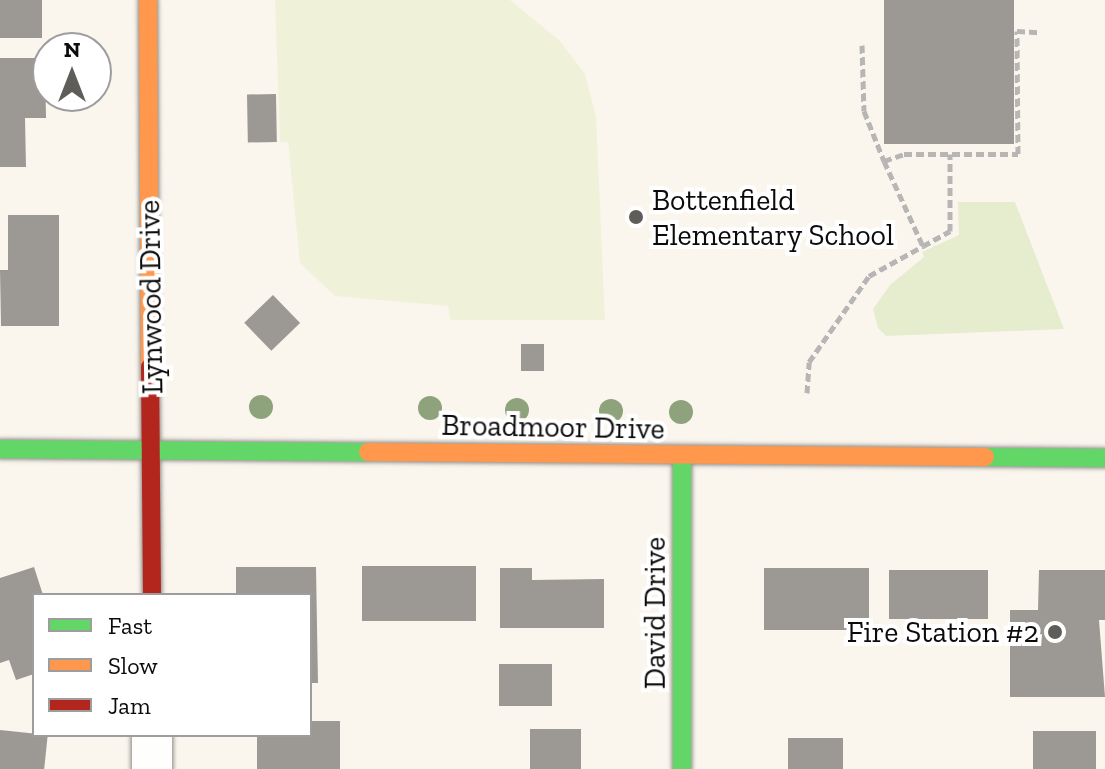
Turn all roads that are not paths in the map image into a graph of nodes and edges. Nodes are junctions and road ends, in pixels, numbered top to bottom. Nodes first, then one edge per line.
1 (148, 0) edge
2 (0, 449) edge
3 (151, 451) junction
4 (682, 456) junction
5 (1105, 458) edge
6 (152, 593) edge
7 (152, 737) edge
8 (152, 769) edge
9 (682, 769) edge

1 - 3 street, Lynwood Drive
2 - 3 street, Broadmoor Drive
3 - 4 street, Broadmoor Drive
3 - 6 street, Lynwood Drive
4 - 5 street, Broadmoor Drive
4 - 9 street, David Drive
7 - 8 street

